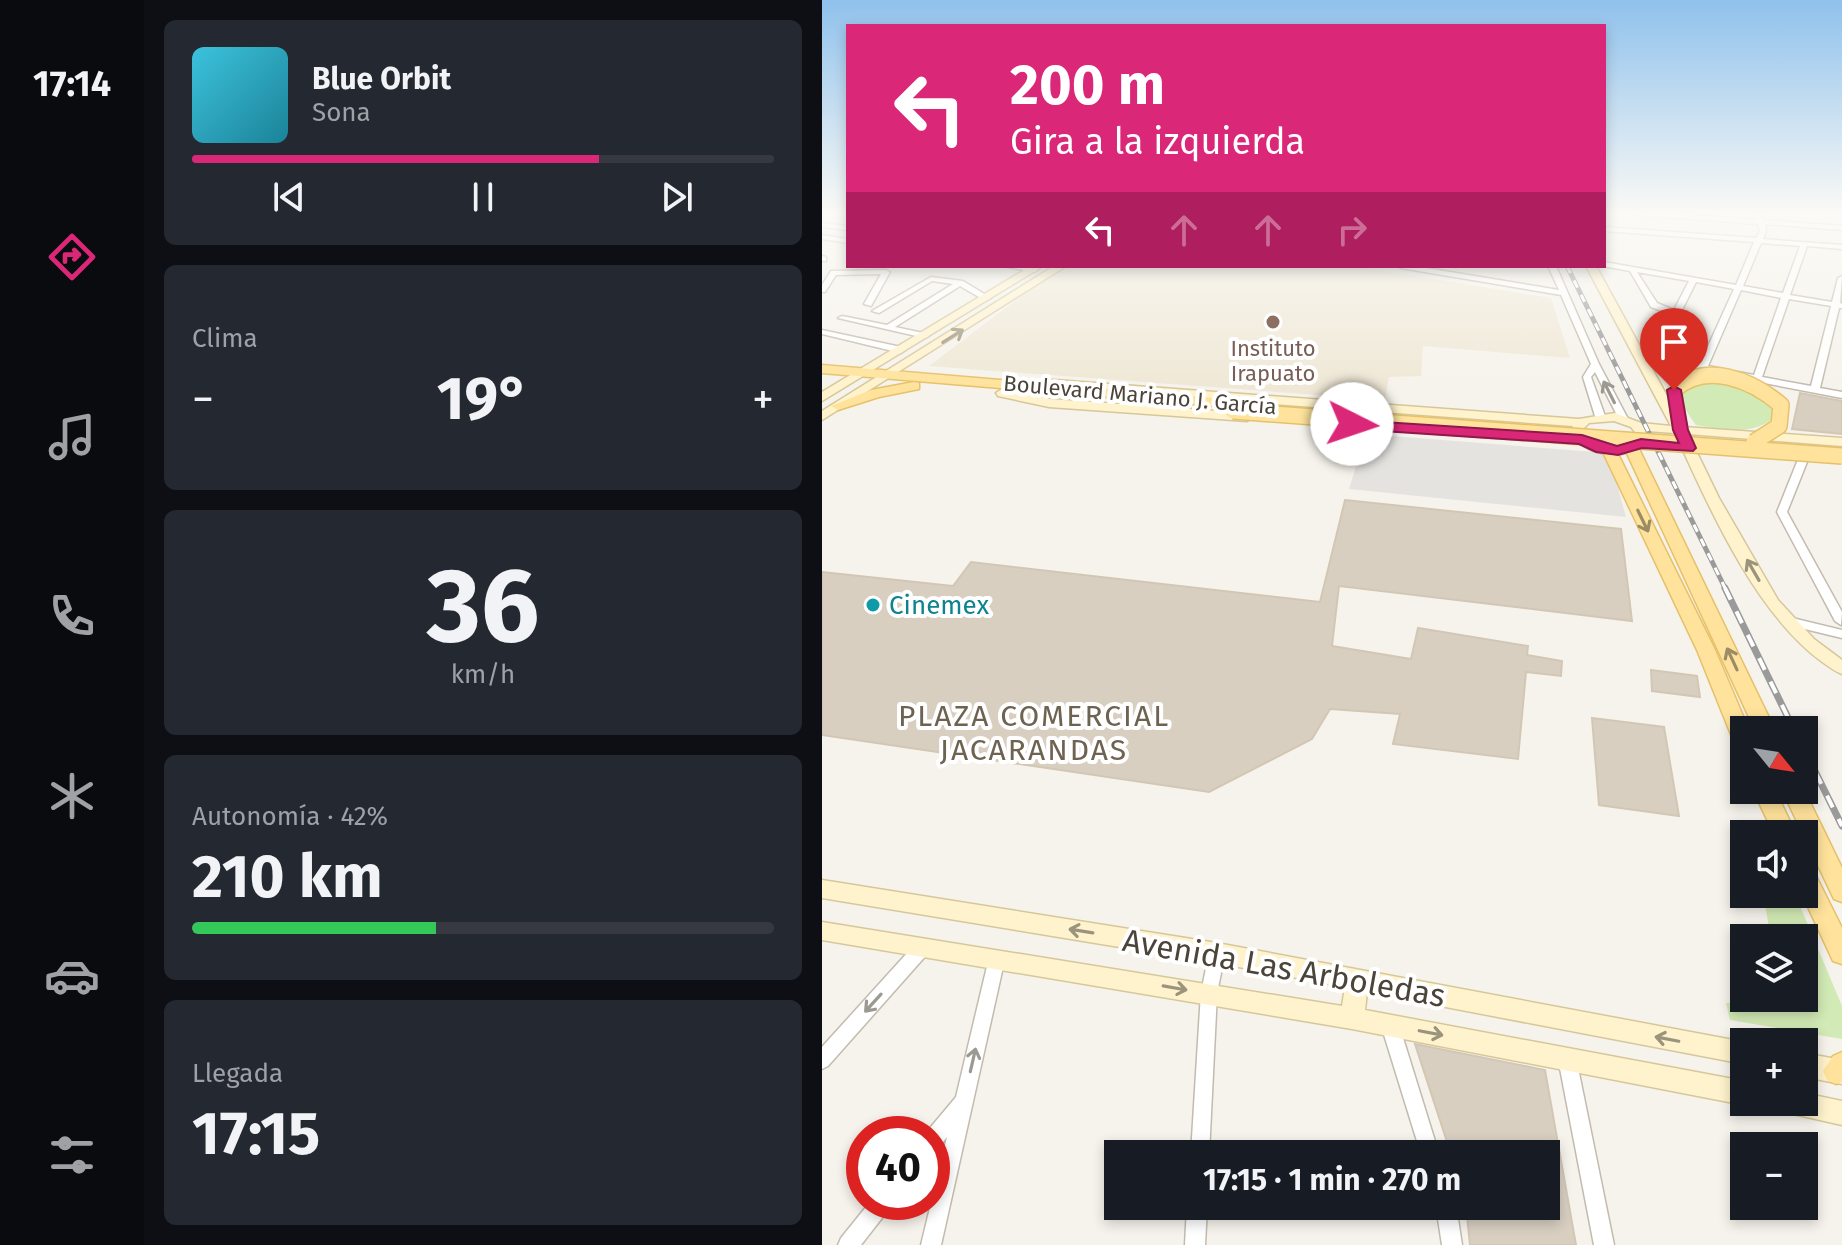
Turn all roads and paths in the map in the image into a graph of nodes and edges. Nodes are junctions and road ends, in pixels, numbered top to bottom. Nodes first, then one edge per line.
1 (827, 271) edge
2 (1031, 271) edge
3 (1055, 271) edge
4 (1432, 271) edge
5 (1554, 271) edge
6 (1594, 271) edge
7 (1633, 271) joint
8 (1746, 271) edge
9 (1795, 271) edge
10 (835, 273) junction
11 (1842, 278) edge
12 (1693, 281) junction
13 (960, 283) junction
14 (1739, 288) junction
15 (822, 290) edge
16 (1565, 293) junction
17 (1786, 297) junction
18 (987, 298) junction
19 (868, 304) dead end
20 (1839, 306) edge
21 (876, 311) dead end
22 (1676, 314) junction
23 (842, 318) dead end
24 (890, 327) junction
25 (822, 332) edge
26 (925, 336) junction
27 (901, 350) junction
28 (1638, 353) junction
29 (916, 358) junction
30 (1595, 364) junction
31 (1687, 365) junction
32 (1703, 368) junction
33 (822, 369) edge
34 (866, 371) junction
35 (892, 373) junction
36 (929, 377) junction
37 (1757, 378) junction
38 (822, 380) edge
39 (848, 381) junction
40 (876, 383) junction
41 (914, 386) junction
42 (1007, 388) junction
43 (1815, 389) junction
44 (1842, 395) edge
45 (822, 397) edge
46 (1327, 404) junction
47 (838, 406) junction
48 (1236, 407) junction
49 (822, 416) edge
50 (1600, 416) junction
51 (1623, 419) junction
52 (1537, 420) junction
53 (1320, 422) junction
54 (1580, 423) junction
55 (1639, 427) junction
56 (1680, 430) junction
57 (1539, 437) junction
58 (1582, 440) junction
59 (1754, 442) junction
60 (1842, 444) edge
61 (1637, 446) junction
62 (1688, 448) junction
63 (1609, 450) junction
64 (1804, 457) junction
65 (1842, 458) edge
66 (1788, 621) junction
67 (1842, 622) edge
68 (1842, 668) edge
69 (1733, 716) edge
70 (1759, 716) edge
71 (1800, 804) edge
72 (822, 889) edge
73 (1842, 892) edge
74 (1818, 904) edge
75 (822, 931) edge
76 (924, 946) junction
77 (1217, 953) junction
78 (1842, 953) edge
79 (997, 958) junction
80 (1357, 981) junction
81 (1209, 993) junction
82 (1352, 1018) junction
83 (1390, 1025) junction
84 (1730, 1050) edge
85 (1567, 1058) junction
86 (822, 1060) edge
87 (1818, 1067) edge
88 (1840, 1069) edge
89 (1730, 1090) edge
90 (963, 1101) junction
91 (1818, 1108) edge
92 (1842, 1113) edge
93 (950, 1117) edge
94 (1201, 1140) edge
95 (1426, 1140) edge
96 (868, 1220) edge
97 (1196, 1220) edge
98 (1448, 1220) edge
99 (848, 1245) edge
100 (931, 1245) edge
101 (1195, 1245) edge
102 (1452, 1245) edge
103 (1604, 1245) edge

1 - 10 street
2 - 18 street
29 -> 3 street
4 - 16 street
5 - 16 street
6 - 28 street
7 - 12 street
7 - 22 street
8 - 14 street
9 - 17 street
10 - 15 street
10 - 19 street
11 - 20 street
12 - 14 street
12 - 22 street
13 - 18 street
13 - 21 street
13 - 24 street
14 - 17 street
14 - 32 street
16 - 30 street
17 - 20 street
17 - 37 street
18 - 26 street
20 - 43 street
22 - 31 street
23 - 24 street
24 - 26 street
25 - 27 street
26 - 27 street
27 - 34 street
28 - 31 street
28 - 56 street
29 - 35 street
29 - 36 main road
30 - 50 street
51 -> 30 street
31 - 32 street
32 - 37 street
33 - 34 main road, Boulevard Mariano J. García
34 - 35 main road, Boulevard Mariano J. García
34 - 39 street
35 - 36 main road, Boulevard Mariano J. García
35 - 40 street
36 - 42 main road, Boulevard Mariano J. García
37 - 43 street
38 - 39 main road, Boulevard Mariano J. García
39 - 40 main road, Boulevard Mariano J. García
39 - 45 street
40 - 41 main road, Boulevard Mariano J. García
40 - 47 street
41 - 42 main road, Boulevard Mariano J. García
41 - 47 main road
42 - 46 street
42 - 48 main road, Boulevard Mariano J. García
42 - 53 street
43 - 44 street
46 - 52 street
46 - 53 street
47 - 49 street
48 - 59 main road, Boulevard Mariano J. García
48 - 65 main road, Boulevard Mariano J. García, bridge
50 - 51 street
50 - 54 street
51 - 55 street
52 - 54 street
52 - 57 street
53 - 57 street
54 - 58 street
55 - 56 street
55 - 61 street
56 - 59 main road, bridge
56 - 60 street
56 - 62 street
57 - 58 street
58 - 63 street
59 - 60 main road, Boulevard Mariano J. García
61 - 62 street
61 - 63 street
70 -> 61 main road
62 - 64 street
66 -> 62 street
63 -> 69 main road
64 - 65 street
64 - 67 street
66 - 67 street
66 - 68 street
71 - 73 main road
77 -> 72 street, Avenida Las Arboledas
74 - 78 main road
75 - 76 street, Avenida Las Arboledas
76 - 79 street, Avenida Las Arboledas
76 -> 86 street
77 - 80 street, Avenida Las Arboledas
77 - 81 street
79 -> 81 street, Avenida Las Arboledas
90 -> 79 street
80 - 82 street
84 -> 80 street, Avenida Las Arboledas
81 - 82 street, Avenida Las Arboledas
81 - 94 street
82 - 83 street, Avenida Las Arboledas
83 -> 85 street, Avenida Las Arboledas
83 - 95 street
85 - 89 street, Avenida Las Arboledas
85 - 103 street
87 - 88 street
90 - 93 street
90 - 100 street
91 - 92 street
96 - 99 street
97 - 101 street
98 - 102 street

